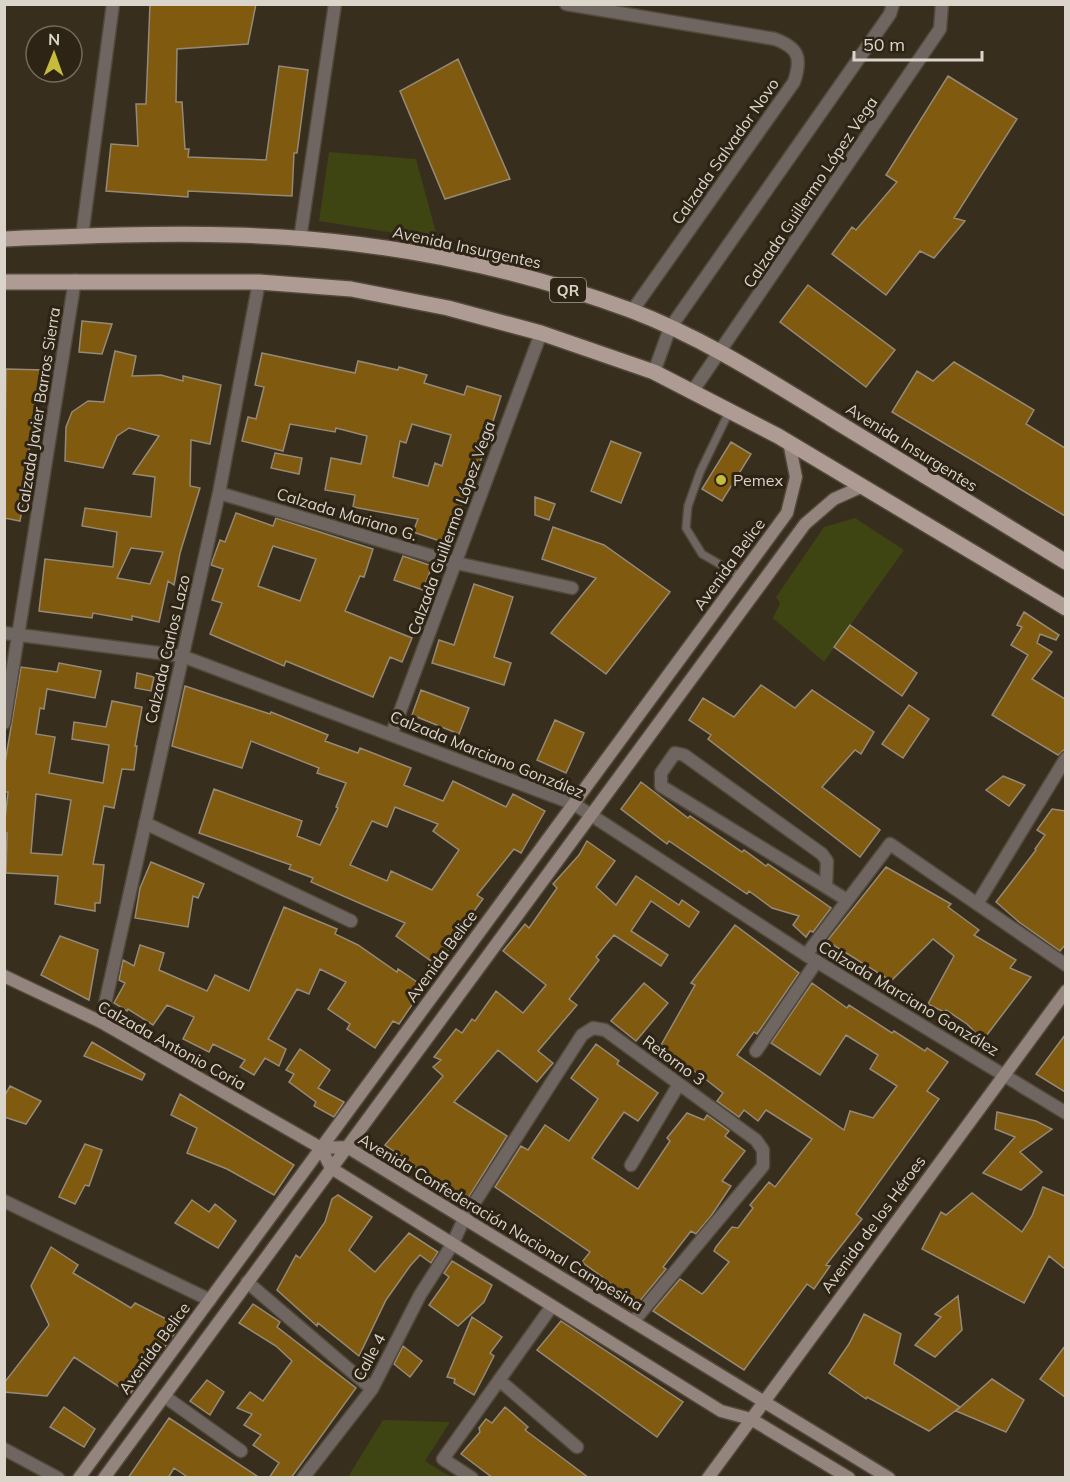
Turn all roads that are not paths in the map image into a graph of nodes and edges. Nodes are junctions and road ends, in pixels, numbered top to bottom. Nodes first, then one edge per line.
1 (113, 4) edge
2 (335, 4) edge
3 (566, 4) edge
4 (893, 4) edge
5 (942, 4) edge
6 (82, 236) junction
7 (4, 239) edge
8 (300, 239) junction
9 (75, 280) junction
10 (4, 282) edge
11 (259, 282) junction
12 (632, 311) junction
13 (670, 328) junction
14 (541, 333) junction
15 (721, 352) junction
16 (654, 372) junction
17 (692, 392) junction
18 (729, 412) junction
19 (789, 442) junction
20 (863, 486) junction
21 (219, 493) junction
22 (1065, 562) edge
23 (456, 563) junction
24 (740, 576) junction
25 (572, 588) dead end
26 (1065, 608) edge
27 (4, 633) edge
28 (20, 634) junction
29 (182, 656) junction
30 (4, 723) edge
31 (392, 734) junction
32 (1065, 758) edge
33 (573, 804) junction
34 (591, 814) junction
35 (145, 823) junction
36 (826, 888) junction
37 (847, 900) junction
38 (976, 904) junction
39 (351, 921) dead end
40 (811, 958) junction
41 (1065, 965) edge
42 (4, 976) edge
43 (1065, 991) edge
44 (101, 1022) junction
45 (756, 1052) dead end
46 (1004, 1074) junction
47 (679, 1084) junction
48 (1065, 1113) edge
49 (347, 1147) junction
50 (321, 1148) junction
51 (631, 1165) dead end
52 (331, 1168) junction
53 (4, 1201) edge
54 (464, 1219) junction
55 (452, 1245) junction
56 (247, 1282) junction
57 (210, 1300) junction
58 (552, 1306) junction
59 (633, 1322) junction
60 (499, 1380) junction
61 (372, 1389) junction
62 (164, 1396) junction
63 (764, 1401) junction
64 (751, 1419) junction
65 (578, 1447) dead end
66 (4, 1449) edge
67 (241, 1451) dead end
68 (58, 1478) edge
69 (79, 1478) edge
70 (104, 1478) edge
71 (303, 1478) edge
72 (472, 1478) edge
73 (708, 1478) edge
74 (849, 1478) edge
75 (889, 1478) edge

1 - 6 street
2 - 8 street
3 - 12 street, Calzada Salvador Novo
4 - 13 street
5 - 15 street, Calzada Guillermo López Vega
6 - 7 main road, Avenida Insurgentes / QR
6 - 8 main road, Avenida Insurgentes / QR
8 - 12 main road, Avenida Insurgentes / QR
9 - 10 main road
9 - 11 main road
9 - 28 street, Calzada Javier Barros Sierra
11 - 14 main road
11 - 21 street, Calzada Carlos Lazo
12 - 13 main road, Avenida Insurgentes / QR
13 - 15 main road, Avenida Insurgentes / QR
13 - 16 street
14 - 16 main road
14 - 23 street, Calzada Guillermo López Vega
15 - 17 street, Calzada Guillermo López Vega
15 - 22 main road, Avenida Insurgentes / QR
16 - 17 main road
17 - 18 main road
18 - 19 main road
18 - 24 lane
19 - 20 main road
19 - 24 main road, Avenida Belice
20 - 26 main road
20 - 34 main road
21 - 23 street, Calzada Mariano G.
21 - 29 street, Calzada Carlos Lazo
23 - 25 street, Calzada Mariano G.
23 - 31 street, Calzada Guillermo López Vega
24 - 33 main road, Avenida Belice
27 - 28 street, Calzada Marciano González
28 - 29 street, Calzada Marciano González
28 - 30 street, Calzada Javier Barros Sierra
29 - 31 street, Calzada Marciano González
29 - 35 street, Calzada Carlos Lazo
31 - 33 street, Calzada Marciano González
32 - 38 street
33 - 34 street, Calzada Marciano González
33 - 50 main road, Avenida Belice
34 - 40 street, Calzada Marciano González
34 - 49 main road
35 - 39 street
35 - 44 street, Calzada Carlos Lazo
36 - 36 street
36 - 37 street
37 - 38 street
37 - 40 street
38 - 41 street
40 - 45 street
40 - 46 street, Calzada Marciano González
42 - 44 main road, Calzada Antonio Coria
43 - 46 main road, Avenida de los Héroes
44 - 50 main road, Calzada Antonio Coria
46 - 48 street, Calzada Marciano González
46 - 63 main road, Avenida de los Héroes
47 - 51 street
47 - 54 street, Retorno 3
47 - 59 street, Retorno 3
49 - 50 main road, Avenida Confederación Nacional Campesina
49 - 52 main road
49 - 54 main road, Avenida Confederación Nacional Campesina
50 - 52 main road
50 - 57 main road, Avenida Belice
52 - 55 main road
52 - 56 main road
53 - 57 street
54 - 55 street, Retorno 3
54 - 59 main road, Avenida Confederación Nacional Campesina
55 - 58 main road
55 - 61 street, Calle 4
56 - 61 street
56 - 62 main road
57 - 69 main road, Avenida Belice
58 - 60 street
58 - 64 main road
59 - 63 main road, Avenida Confederación Nacional Campesina
60 - 65 street
60 - 72 street
61 - 71 street, Calle 4
62 - 67 street
62 - 70 main road
63 - 64 main road, Avenida de los Héroes
63 - 75 main road, Avenida Confederación Nacional Campesina
64 - 73 main road, Avenida de los Héroes
64 - 74 main road
66 - 68 street

